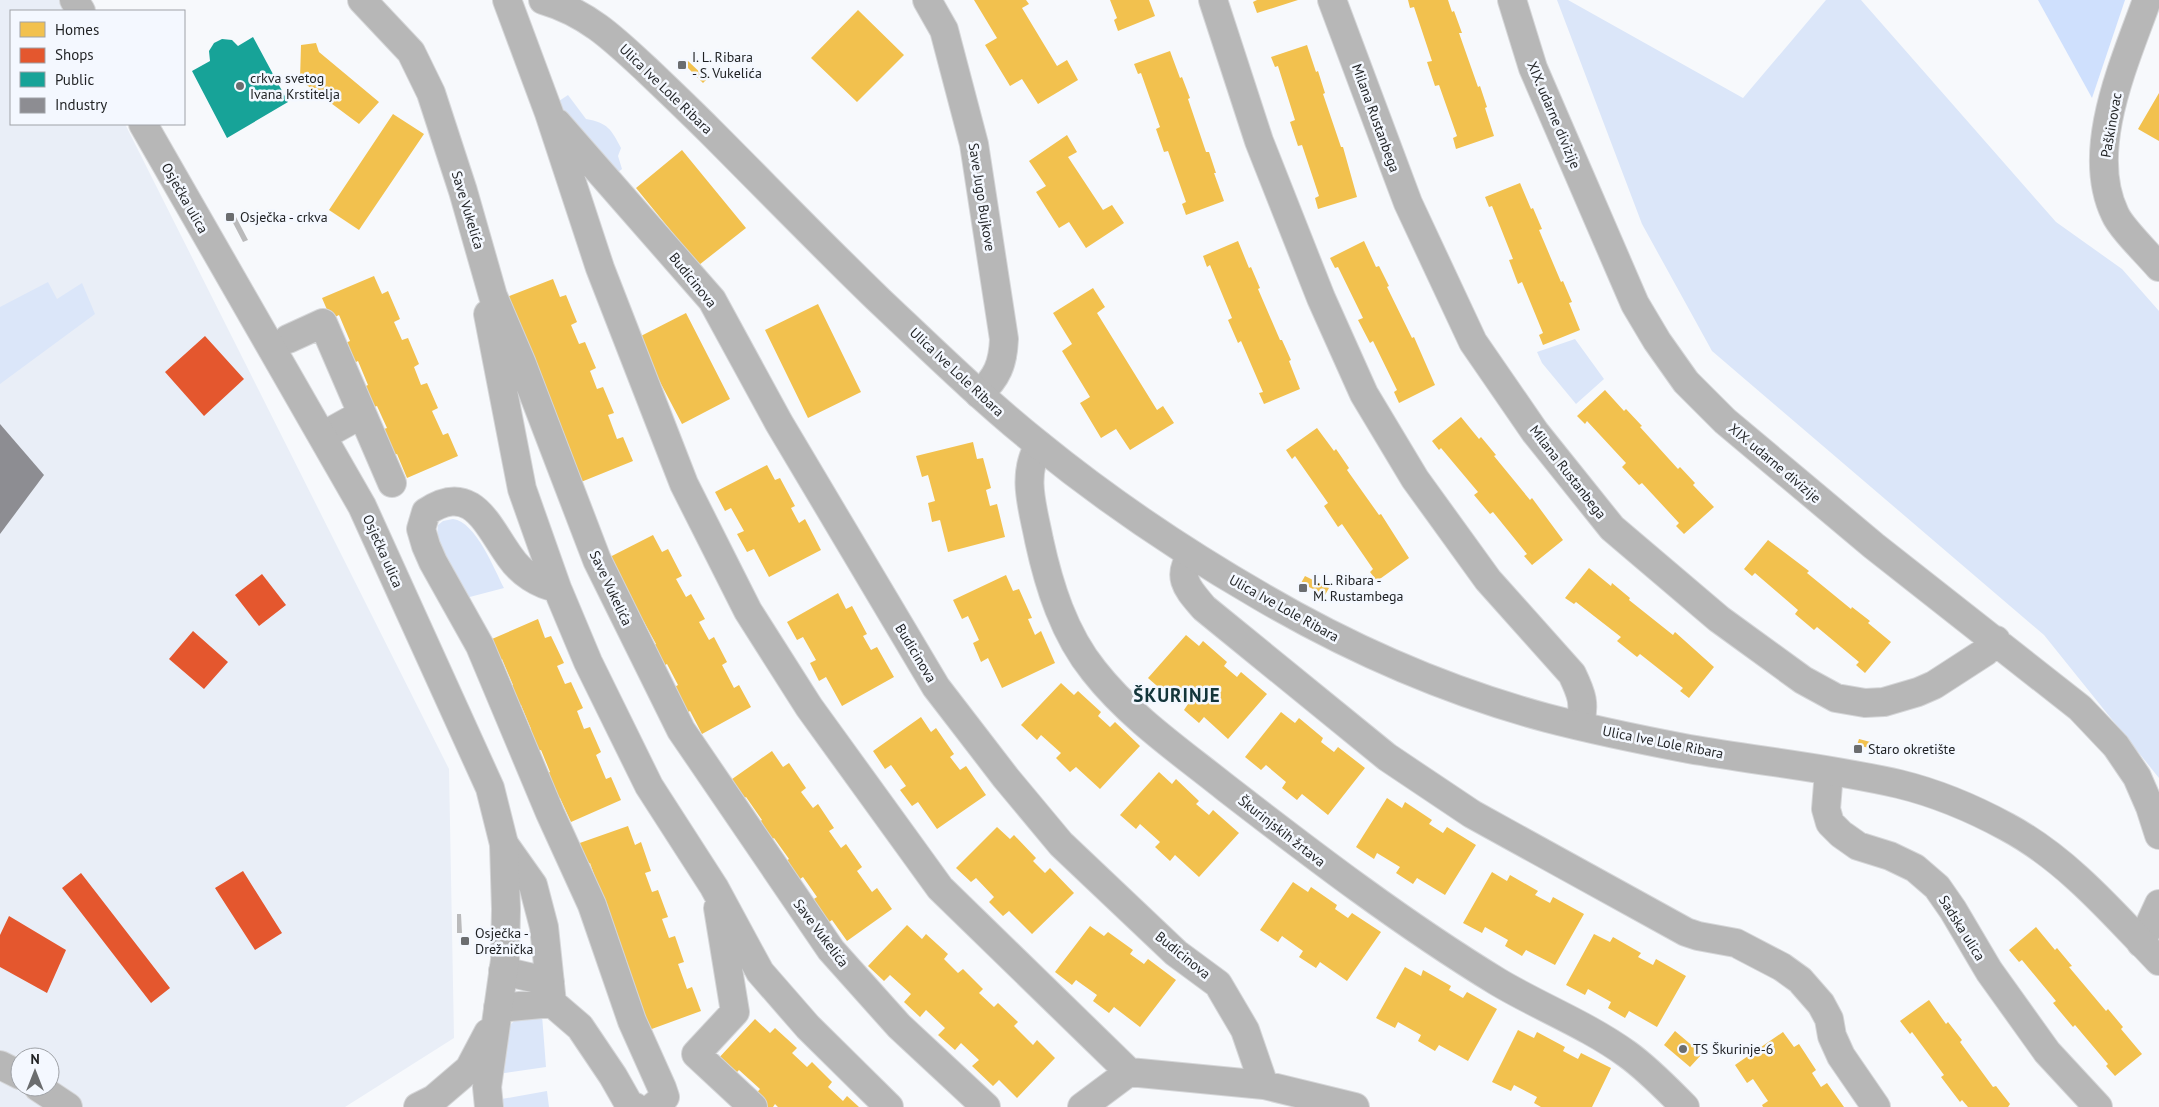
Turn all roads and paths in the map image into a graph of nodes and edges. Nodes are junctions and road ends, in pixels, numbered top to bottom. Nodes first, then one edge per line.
1 (362, 0) edge
2 (507, 0) edge
3 (543, 0) edge
4 (927, 0) edge
5 (1213, 0) edge
6 (1332, 0) edge
7 (1512, 0) edge
8 (2147, 0) edge
9 (549, 113) junction
10 (144, 125) edge
11 (2159, 267) edge
12 (493, 296) junction
13 (288, 339) dead end
14 (979, 394) junction
15 (362, 414) junction
16 (336, 429) dead end
17 (1039, 445) junction
18 (392, 484) dead end
19 (1192, 555) junction
20 (557, 588) junction
21 (1996, 640) junction
22 (1580, 726) junction
23 (1829, 772) junction
24 (2159, 835) edge
25 (504, 844) junction
26 (714, 886) junction
27 (2159, 904) edge
28 (2150, 952) edge
29 (503, 971) junction
30 (551, 992) junction
31 (497, 1012) junction
32 (1129, 1072) junction
33 (1264, 1085) junction
34 (53, 1097) edge
35 (658, 1097) edge
36 (68, 1107) edge
37 (418, 1107) edge
38 (489, 1107) edge
39 (634, 1107) edge
40 (753, 1107) edge
41 (889, 1107) edge
42 (986, 1107) edge
43 (1082, 1107) edge
44 (1355, 1107) edge
45 (1685, 1107) edge
46 (1876, 1107) edge
47 (2098, 1107) edge

1 - 12 street, Save Vukelića
2 - 9 street
3 - 14 street, Ulica Ive Lole Ribara
4 - 14 street, Save Jugo Bujkove
5 - 22 street
6 - 21 street, Milana Rustanbega
7 - 21 street, XIX. udarne divizije
8 - 11 street, Paškinovac
9 - 32 street
9 - 33 street, Budicinova
10 - 25 street, Osječka ulica
12 - 20 street
12 - 42 street, Save Vukelića
13 - 15 street
14 - 17 street, Ulica Ive Lole Ribara
15 - 16 street
15 - 18 street
17 - 19 street, Ulica Ive Lole Ribara
17 - 45 street, Škurinjskih žrtava
19 - 22 street, Ulica Ive Lole Ribara
19 - 46 street
20 - 26 street
20 - 35 street
21 - 24 street, XIX. udarne divizije
22 - 23 street, Ulica Ive Lole Ribara
23 - 28 street, Ulica Ive Lole Ribara
23 - 47 street, Sadska ulica
25 - 29 street, Osječka ulica
25 - 30 street
26 - 40 street
26 - 41 street
27 - 28 street
29 - 30 street
29 - 31 street, Osječka ulica
30 - 31 street
30 - 39 street
31 - 37 street, Osječka ulica
31 - 38 street, Osječka ulica
32 - 33 street
32 - 43 street
33 - 44 street
34 - 36 street

